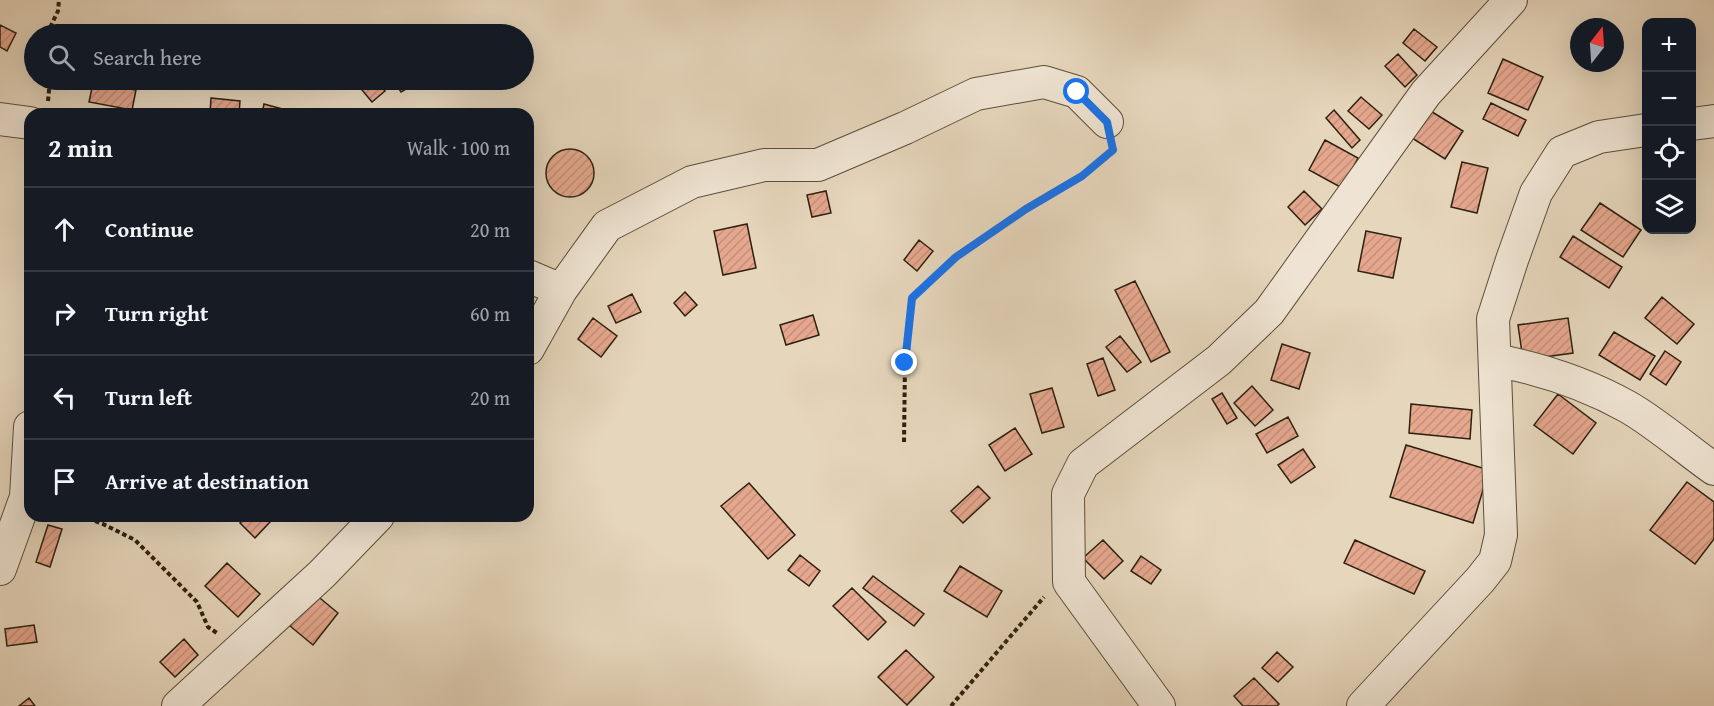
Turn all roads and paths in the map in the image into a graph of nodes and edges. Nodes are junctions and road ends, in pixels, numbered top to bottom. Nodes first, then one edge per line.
1 (59, 0) edge
2 (1511, 0) edge
3 (52, 24) edge
4 (47, 90) edge
5 (41, 108) edge
6 (24, 117) edge
7 (0, 119) edge
8 (1714, 121) edge
9 (1107, 122) joint
10 (1696, 123) edge
11 (1642, 131) edge
12 (534, 279) edge
13 (561, 290) junction
14 (534, 338) edge
15 (1495, 360) junction
16 (904, 442) dead end
17 (1714, 469) edge
18 (24, 499) edge
19 (24, 503) edge
20 (98, 522) edge
21 (372, 522) edge
22 (0, 523) edge
23 (0, 569) edge
24 (1070, 582) junction
25 (241, 650) junction
26 (178, 706) edge
27 (951, 706) edge
28 (1159, 706) edge
29 (1363, 706) edge

1 - 3 path
2 - 24 street
4 - 5 path
6 - 7 street
8 - 10 street
9 - 13 street
9 - 16 path
11 - 15 street
12 - 13 street
13 - 14 street
15 - 17 street
15 - 29 street
18 - 22 street
19 - 23 street
20 - 25 path
21 - 25 street
24 - 27 path
24 - 28 street
25 - 26 street

